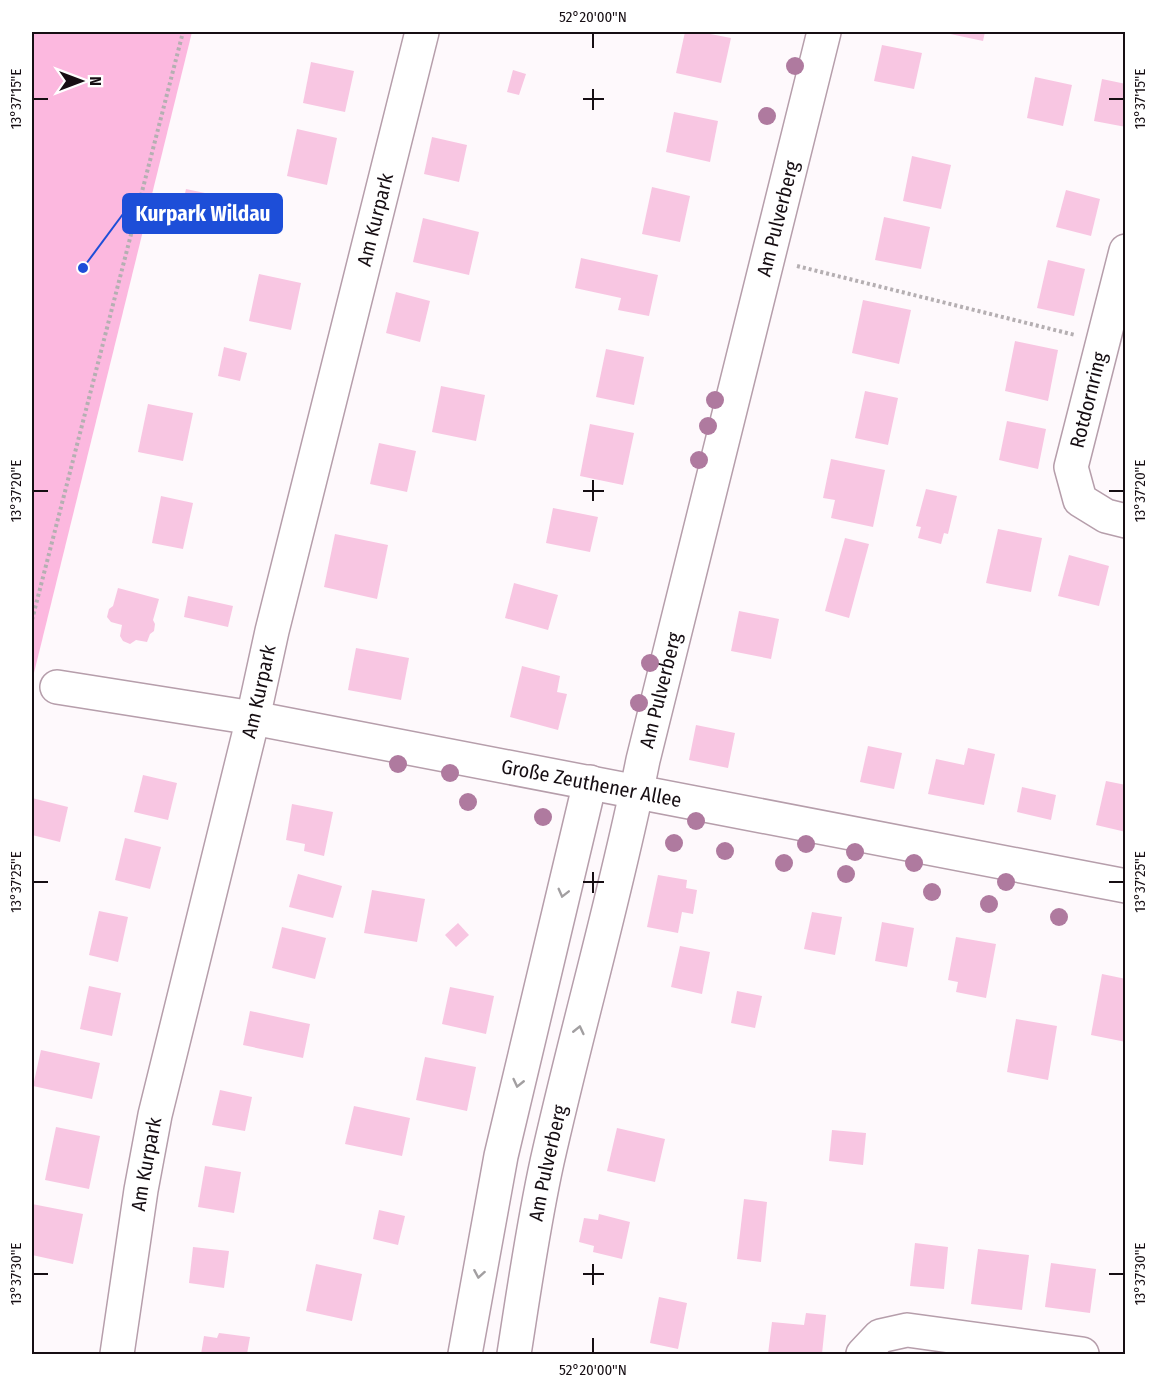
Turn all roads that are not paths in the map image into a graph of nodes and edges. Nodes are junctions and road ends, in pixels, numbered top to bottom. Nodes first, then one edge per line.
1 (422, 32) edge
2 (825, 32) edge
3 (1125, 251) edge
4 (1125, 521) edge
5 (57, 687) dead end
6 (253, 718) junction
7 (590, 782) junction
8 (637, 792) junction
9 (1125, 886) edge
10 (117, 1354) edge
11 (465, 1354) edge
12 (514, 1354) edge
13 (863, 1354) edge
14 (1082, 1354) edge

1 - 6 street, Am Kurpark
2 - 8 street, Am Pulverberg
3 - 4 street, Rotdornring
5 - 6 street, Große Zeuthener Allee
6 - 7 street, Große Zeuthener Allee
6 - 10 street, Am Kurpark
7 - 8 street, Große Zeuthener Allee
7 -> 11 street
8 - 9 street, Große Zeuthener Allee
12 -> 8 street, Am Pulverberg
13 - 14 street

